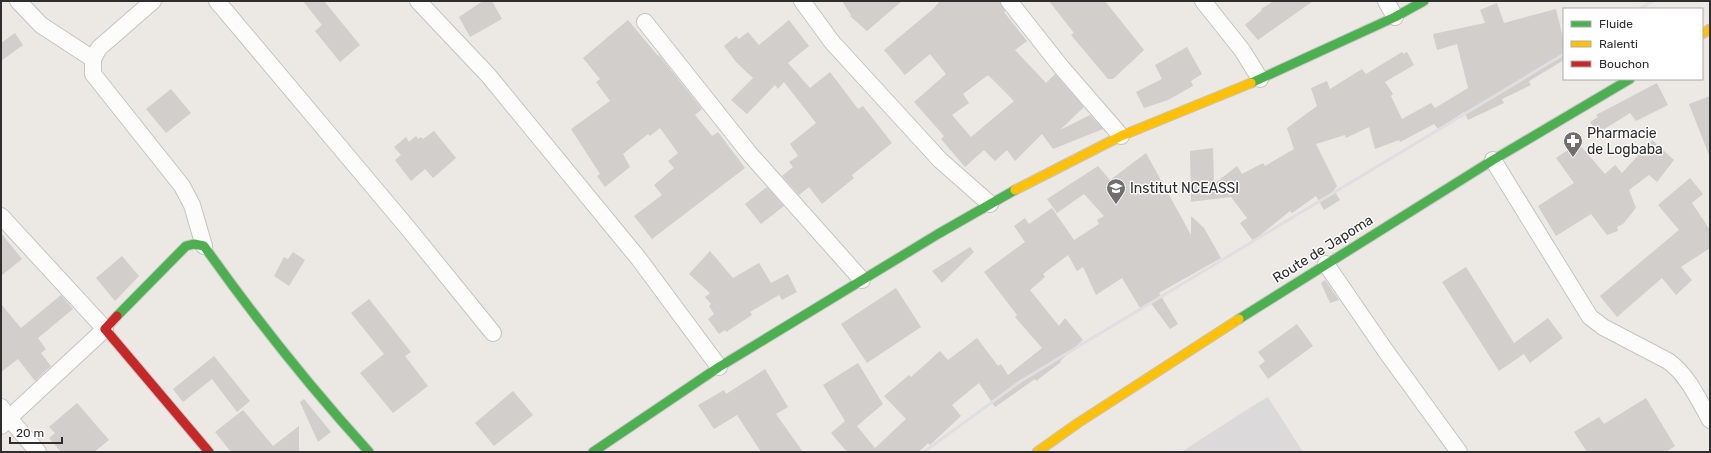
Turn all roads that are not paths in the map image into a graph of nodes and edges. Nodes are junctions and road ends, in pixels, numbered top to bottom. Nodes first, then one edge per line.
1 (18, 1) edge
2 (152, 1) edge
3 (217, 1) edge
4 (418, 1) edge
5 (802, 1) edge
6 (1009, 1) edge
7 (1203, 1) edge
8 (1386, 1) edge
9 (1424, 1) edge
10 (1395, 17) junction
11 (646, 22) dead end
12 (93, 59) junction
13 (1260, 79) junction
14 (1628, 80) edge
15 (1121, 136) junction
16 (1493, 160) junction
17 (990, 204) junction
18 (1, 216) edge
19 (204, 246) junction
20 (1326, 264) junction
21 (862, 280) junction
22 (105, 328) junction
23 (492, 334) dead end
24 (719, 367) junction
25 (4, 417) edge
26 (1710, 420) edge
27 (38, 452) edge
28 (209, 452) edge
29 (369, 452) edge
30 (593, 452) edge
31 (1037, 452) edge
32 (1459, 452) edge

1 - 12 street
2 - 12 street
3 - 23 street
4 - 24 street
5 - 17 street
6 - 15 street
7 - 13 street
8 - 10 street
9 - 10 main road
10 - 13 main road
11 - 21 street
12 - 19 street
13 - 15 main road
14 - 16 main road, Route de Japoma
15 - 17 main road
16 - 20 main road, Route de Japoma
16 - 26 street
17 - 21 main road
18 - 22 street
19 - 22 main road
19 - 29 main road
20 - 31 main road, Route de Japoma
20 - 32 street
21 - 24 main road
22 - 25 street
22 - 28 main road
24 - 30 main road
25 - 27 street

